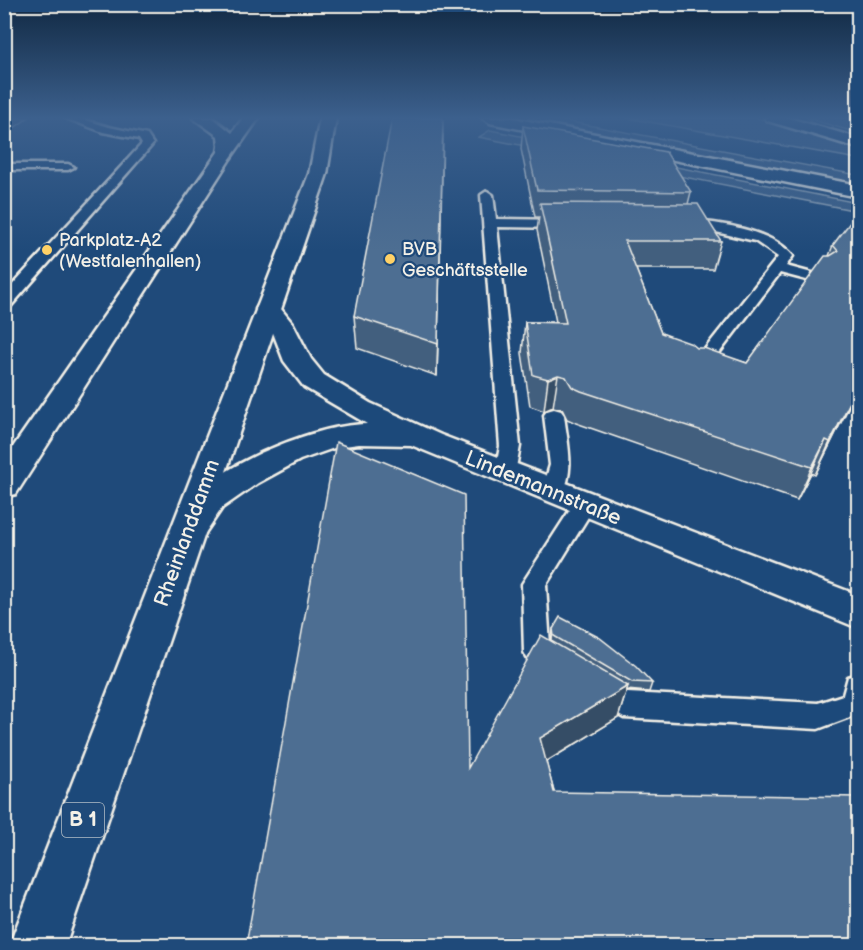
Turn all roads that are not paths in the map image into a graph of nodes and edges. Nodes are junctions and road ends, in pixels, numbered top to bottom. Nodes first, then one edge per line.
1 (132, 162) edge
2 (219, 162) edge
3 (320, 162) edge
4 (717, 162) edge
5 (4, 166) edge
6 (68, 167) dead end
7 (858, 190) edge
8 (487, 195) dead end
9 (489, 223) junction
10 (585, 224) edge
11 (668, 225) edge
12 (776, 268) junction
13 (818, 279) edge
14 (4, 304) edge
15 (268, 309) junction
16 (694, 373) edge
17 (554, 415) edge
18 (430, 442) junction
19 (505, 472) junction
20 (4, 486) edge
21 (552, 491) junction
22 (585, 504) junction
23 (188, 531) junction
24 (858, 612) edge
25 (858, 686) edge
26 (37, 945) edge

1 - 14 lane
2 - 20 main road
3 - 15 main road, Rheinlanddamm / B 1
4 - 7 main road
5 - 6 lane
8 - 9 lane
9 - 10 lane
9 - 19 lane
11 - 12 lane
12 - 13 lane
12 - 16 lane
15 - 18 main road, Lindemannstraße
15 - 23 main road, Rheinlanddamm / B 1
17 - 21 lane
18 - 19 main road, Lindemannstraße
18 - 23 main road
19 - 21 main road, Lindemannstraße
21 - 22 main road, Lindemannstraße
22 - 24 main road, Lindemannstraße
22 - 25 lane
23 - 26 main road, Rheinlanddamm / B 1

